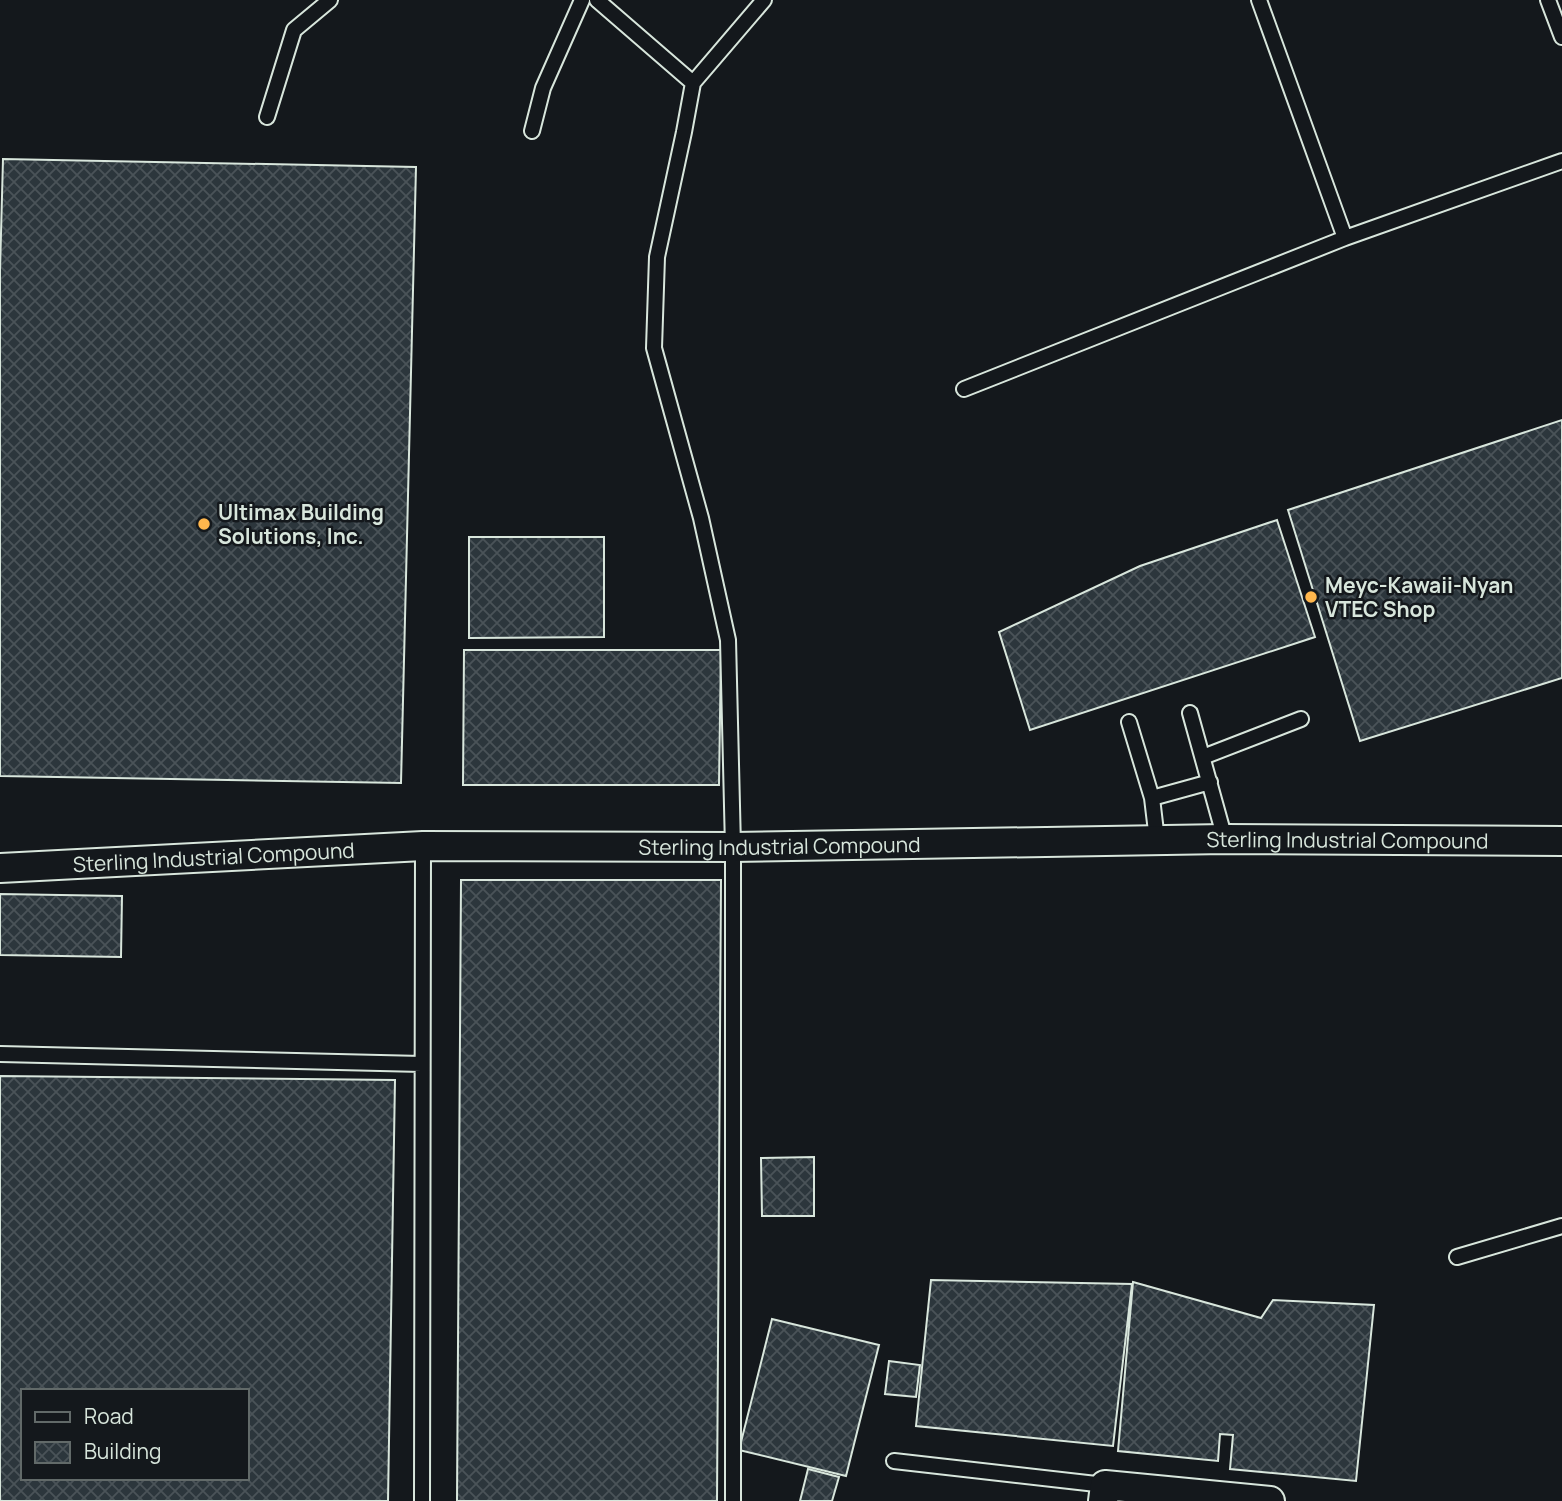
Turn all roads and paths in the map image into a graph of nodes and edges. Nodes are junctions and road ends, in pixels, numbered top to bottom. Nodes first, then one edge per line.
1 (330, 0) edge
2 (582, 0) edge
3 (597, 0) edge
4 (764, 0) edge
5 (1259, 0) edge
6 (1548, 0) edge
7 (1562, 37) edge
8 (693, 83) junction
9 (267, 117) dead end
10 (532, 131) dead end
11 (1562, 161) edge
12 (1345, 239) junction
13 (964, 388) dead end
14 (1189, 713) dead end
15 (1301, 719) dead end
16 (1129, 722) dead end
17 (1203, 757) junction
18 (1210, 782) junction
19 (1152, 798) junction
20 (1225, 839) junction
21 (1157, 840) junction
22 (1562, 841) edge
23 (422, 846) junction
24 (733, 847) junction
25 (0, 868) edge
26 (0, 1054) edge
27 (422, 1064) junction
28 (1562, 1226) edge
29 (1457, 1258) dead end
30 (894, 1461) dead end
31 (1104, 1493) edge
32 (422, 1501) edge
33 (733, 1501) edge
34 (1270, 1501) edge

1 - 9 lane
2 - 10 lane
3 - 8 lane
4 - 8 lane
5 - 12 lane
6 - 7 lane
8 - 24 lane
11 - 12 lane
12 - 13 lane
14 - 17 lane
15 - 17 lane
16 - 19 lane
17 - 18 lane
18 - 19 lane
18 - 20 lane
19 - 21 lane
20 - 21 street, Sterling Industrial Compound
20 - 22 street, Sterling Industrial Compound
21 - 24 street, Sterling Industrial Compound
23 - 24 street, Sterling Industrial Compound
23 - 25 street, Sterling Industrial Compound
23 - 27 lane
24 - 33 lane
26 - 27 lane
27 - 32 lane
28 - 29 lane
30 - 31 lane
31 - 34 street

